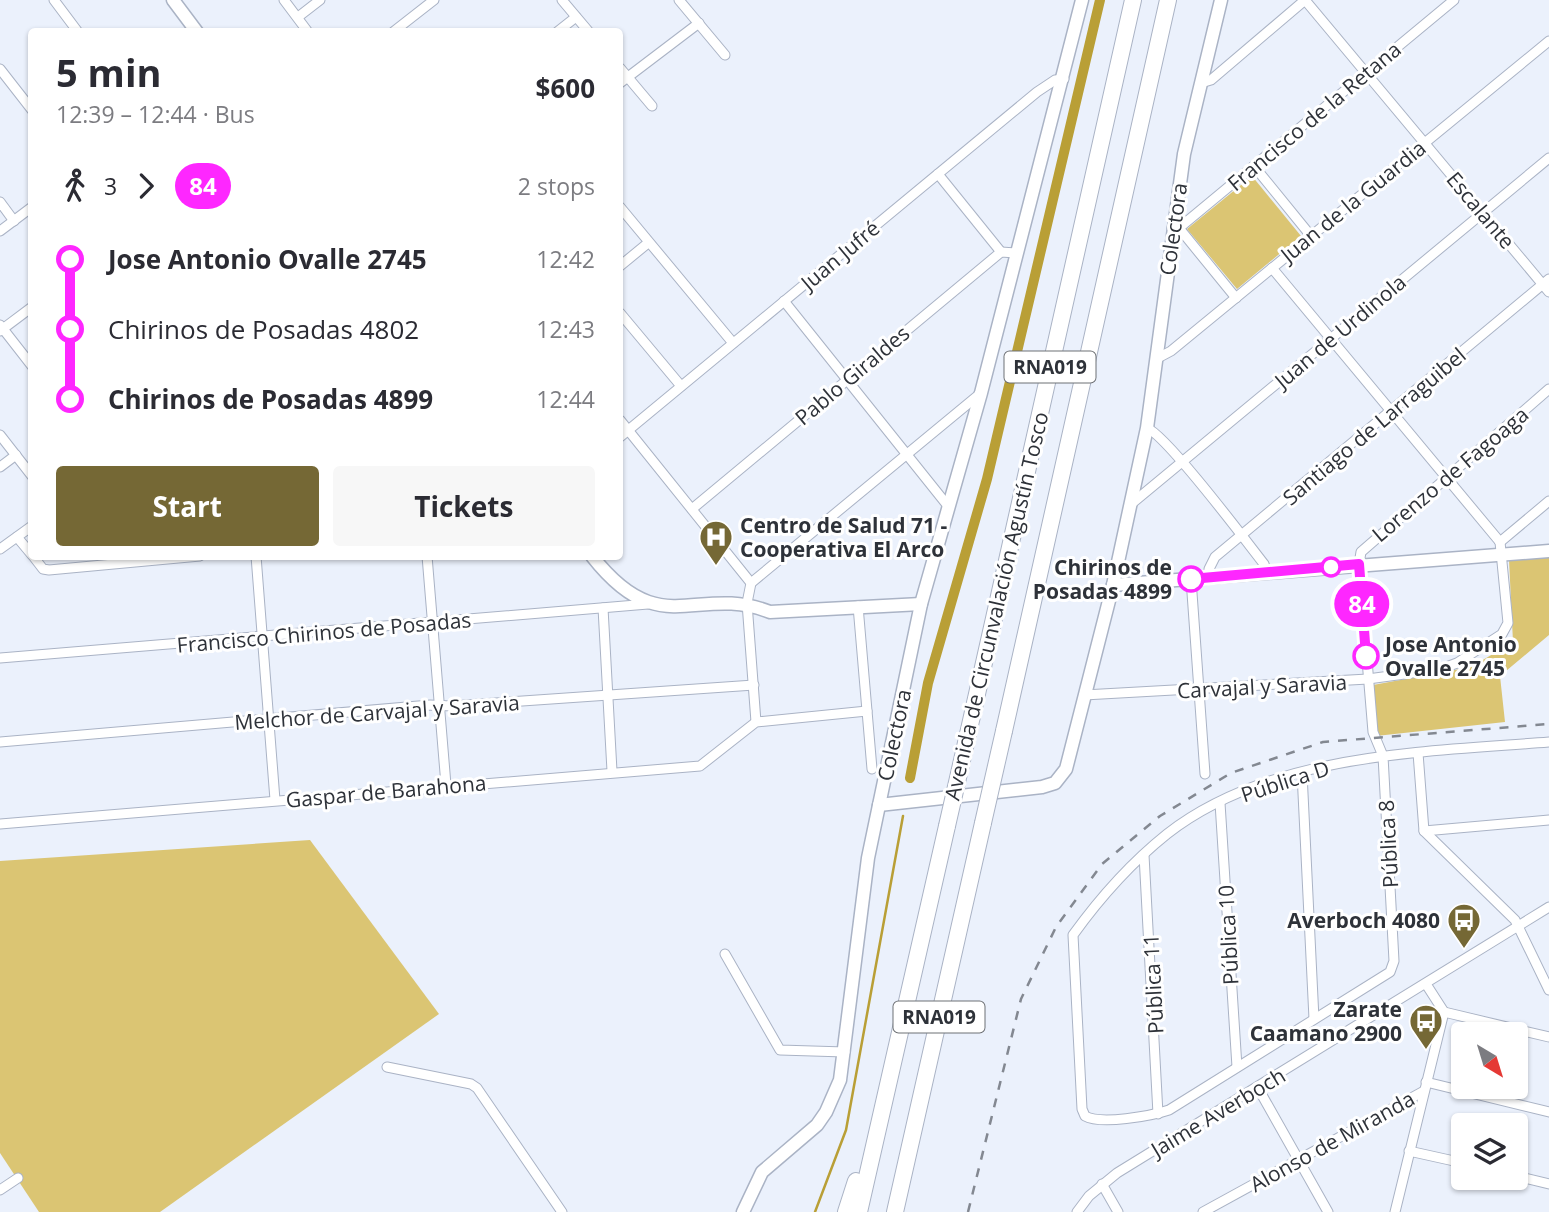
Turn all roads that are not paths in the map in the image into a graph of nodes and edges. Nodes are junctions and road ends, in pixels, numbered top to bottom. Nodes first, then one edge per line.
1 (54, 0) edge
2 (173, 0) edge
3 (284, 0) edge
4 (320, 0) edge
5 (434, 0) edge
6 (562, 0) edge
7 (679, 0) edge
8 (1082, 0) edge
9 (1133, 0) edge
10 (1168, 0) edge
11 (1221, 0) edge
12 (1305, 0) edge
13 (1454, 0) edge
14 (298, 17) junction
15 (576, 17) junction
16 (698, 23) junction
17 (75, 28) edge
18 (194, 28) edge
19 (305, 28) edge
20 (398, 28) edge
21 (562, 28) edge
22 (586, 28) edge
23 (1549, 41) edge
24 (725, 55) dead end
25 (0, 69) edge
26 (1368, 72) junction
27 (1064, 79) junction
28 (623, 80) edge
29 (1201, 83) junction
30 (28, 105) edge
31 (652, 106) dead end
32 (1425, 142) junction
33 (1549, 158) edge
34 (1254, 166) junction
35 (938, 174) junction
36 (0, 202) edge
37 (28, 210) edge
38 (623, 211) edge
39 (1483, 212) junction
40 (14, 220) junction
41 (1175, 228) junction
42 (0, 232) edge
43 (1311, 236) junction
44 (648, 243) junction
45 (1002, 252) junction
46 (1016, 253) junction
47 (623, 264) edge
48 (1272, 268) junction
49 (1547, 286) edge
50 (1236, 298) junction
51 (784, 301) junction
52 (28, 310) edge
53 (623, 317) edge
54 (1, 328) edge
55 (1331, 338) junction
56 (733, 343) junction
57 (1156, 359) junction
58 (28, 361) edge
59 (848, 379) junction
60 (681, 386) junction
61 (1549, 389) edge
62 (981, 393) junction
63 (1391, 411) junction
64 (1147, 428) junction
65 (624, 433) edge
66 (0, 435) edge
67 (908, 453) junction
68 (16, 455) junction
69 (1182, 462) junction
70 (0, 467) edge
71 (28, 471) edge
72 (1446, 476) junction
73 (1549, 501) edge
74 (1130, 505) junction
75 (948, 506) junction
76 (692, 509) junction
77 (28, 529) edge
78 (1241, 536) junction
79 (17, 537) junction
80 (0, 549) edge
81 (1501, 549) junction
82 (28, 551) edge
83 (1549, 551) edge
84 (35, 560) edge
85 (157, 560) edge
86 (256, 560) edge
87 (427, 560) edge
88 (596, 560) edge
89 (1359, 564) junction
90 (1267, 573) junction
91 (1209, 578) junction
92 (1191, 579) junction
93 (751, 583) junction
94 (1113, 585) junction
95 (747, 603) junction
96 (648, 604) junction
97 (921, 604) junction
98 (858, 606) junction
99 (603, 608) junction
100 (433, 623) junction
101 (260, 636) junction
102 (0, 658) edge
103 (1368, 679) junction
104 (754, 685) junction
105 (1199, 690) junction
106 (608, 694) junction
107 (1084, 695) junction
108 (440, 706) junction
109 (867, 712) junction
110 (267, 720) junction
111 (756, 722) junction
112 (0, 742) edge
113 (1549, 742) edge
114 (1418, 752) junction
115 (1383, 756) junction
116 (872, 769) dead end
117 (612, 771) junction
118 (1302, 773) junction
119 (1205, 774) dead end
120 (446, 785) junction
121 (275, 800) junction
122 (1220, 803) junction
123 (879, 805) junction
124 (1549, 820) edge
125 (0, 824) edge
126 (1424, 831) junction
127 (1144, 855) junction
128 (1549, 907) edge
129 (1518, 926) junction
130 (725, 954) dead end
131 (1426, 984) junction
132 (1549, 990) edge
133 (1444, 1013) junction
134 (1314, 1019) junction
135 (1549, 1037) edge
136 (845, 1052) junction
137 (896, 1052) junction
138 (387, 1067) dead end
139 (1237, 1067) junction
140 (1425, 1087) junction
141 (1258, 1088) junction
142 (1549, 1112) edge
143 (1158, 1114) junction
144 (1409, 1151) junction
145 (1298, 1159) junction
146 (1451, 1160) edge
147 (18, 1178) dead end
148 (1528, 1179) edge
149 (1102, 1184) junction
150 (1549, 1184) edge
151 (0, 1190) edge
152 (748, 1197) junction
153 (562, 1212) edge
154 (743, 1212) edge
155 (750, 1212) edge
156 (846, 1212) edge
157 (859, 1212) edge
158 (895, 1212) edge
159 (1077, 1212) edge
160 (1118, 1212) edge
161 (1203, 1212) edge
162 (1328, 1212) edge
163 (1395, 1212) edge

1 - 17 street
2 - 18 main road
3 - 14 street
4 - 14 street
5 - 20 street
6 - 15 street
7 - 16 street
8 - 27 main road, Colectora
9 - 137 highway, Avenida de Circunvalación Agustín Tosco / RNA019, bridge
10 - 158 highway, Avenida de Circunvalación Agustín Tosco / RNA019, bridge
11 - 29 main road, Colectora
12 - 26 street, Escalante
12 - 29 street
13 - 26 street, Francisco de la Retana
14 - 19 street
15 - 21 street
15 - 22 street
16 - 24 street
16 - 28 street
23 - 32 street, Juan de la Guardia
25 - 30 street
26 - 32 street, Escalante
26 - 34 street, Francisco de la Retana
27 - 35 street, Juan Jufré
27 - 46 main road, Colectora
28 - 31 street
29 - 41 main road, Colectora
32 - 39 street, Escalante
32 - 43 street, Juan de la Guardia
33 - 39 street, Juan de Urdinola
34 - 41 street, Francisco de la Retana
34 - 43 street
35 - 45 street
35 - 51 street, Juan Jufré
36 - 40 street
37 - 40 street
38 - 44 street
39 - 49 street, Escalante
39 - 55 street, Juan de Urdinola
40 - 42 street
41 - 50 street
41 - 57 main road, Colectora
43 - 48 street, Juan de la Guardia
44 - 47 street
44 - 56 street
45 - 46 street
45 - 59 street, Pablo Giraldes
46 - 62 main road, Colectora
48 - 50 street, Juan de la Guardia
48 - 55 street
49 - 63 street, Santiago de Larraguibel
50 - 57 street, Juan de la Guardia
51 - 56 street, Juan Jufré
51 - 59 street
52 - 54 street
53 - 60 street
54 - 58 street
55 - 63 street
55 - 69 street, Juan de Urdinola
56 - 60 street, Juan Jufré
57 - 64 main road, Colectora
59 - 67 street
59 - 76 street, Pablo Giraldes
60 - 65 street, Juan Jufré
61 - 72 street, Lorenzo de Fagoaga
62 - 67 street
62 - 75 main road, Colectora
63 - 72 street
63 - 78 street, Santiago de Larraguibel
64 - 69 street
64 - 74 main road, Colectora
65 - 76 street
66 - 68 street
67 - 75 street
67 - 93 street
68 - 70 street
68 - 71 street
69 - 74 street, Juan de Urdinola
69 - 78 street
72 - 81 street
72 - 89 street, Lorenzo de Fagoaga
73 - 81 street
74 - 94 main road, Colectora
75 - 97 main road, Colectora
76 - 93 street
77 - 79 street
78 - 90 street
78 - 91 street, Santiago de Larraguibel
79 - 80 street
79 - 82 street
81 - 83 main road
81 - 89 main road
81 - 103 street, Carvajal y Saravia
84 - 85 street
86 - 101 street
87 - 100 street
88 - 96 main road
89 - 90 main road
89 - 103 street, Pública 8
90 - 91 main road
91 - 92 main road
92 - 94 main road
92 - 105 street
93 - 95 street
94 - 107 main road, Colectora
95 - 96 main road
95 - 98 main road
95 - 104 street
96 - 99 street, Francisco Chirinos de Posadas
97 - 98 main road
97 - 123 main road, Colectora
98 - 109 street
99 - 100 street, Francisco Chirinos de Posadas
99 - 106 street
100 - 101 street, Francisco Chirinos de Posadas
100 - 108 street
101 - 102 street, Francisco Chirinos de Posadas
101 - 110 street
103 - 105 street, Carvajal y Saravia
103 - 115 street, Pública 8
104 - 106 street, Melchor de Carvajal y Saravia
104 - 111 street
105 - 107 street, Carvajal y Saravia
105 - 119 street
106 - 108 street, Melchor de Carvajal y Saravia
106 - 117 street
107 - 123 main road, Colectora
108 - 110 street, Melchor de Carvajal y Saravia
108 - 120 street
109 - 111 street
109 - 116 street
110 - 112 street, Melchor de Carvajal y Saravia
110 - 121 street
111 - 117 street, Gaspar de Barahona
113 - 114 street, Pública D
114 - 115 street, Pública D
114 - 126 street
115 - 118 street, Pública D
115 - 134 street, Pública 8
117 - 120 street, Gaspar de Barahona
118 - 122 street, Pública D
118 - 134 street
120 - 121 street, Gaspar de Barahona
121 - 125 street, Gaspar de Barahona
122 - 127 street, Pública D
122 - 139 street, Pública 10
123 - 136 main road
124 - 126 street
126 - 129 street
127 - 143 street, Pública 11
127 - 143 street, Pública D
128 - 129 street, Jaime Averboch
129 - 131 street, Jaime Averboch
129 - 132 street
130 - 136 street
131 - 133 street
131 - 141 street, Jaime Averboch
133 - 135 street
133 - 140 street
134 - 139 street
136 - 152 main road
137 - 156 highway
137 - 157 highway, Avenida de Circunvalación Agustín Tosco / RNA019
138 - 153 street
139 - 143 street
140 - 142 street, Alonso de Miranda
140 - 144 street
140 - 145 street, Alonso de Miranda
141 - 145 street
141 - 149 street, Jaime Averboch
144 - 146 street
144 - 163 street
145 - 161 street, Alonso de Miranda
145 - 162 street
147 - 151 street
148 - 150 street
149 - 159 street, Jaime Averboch
149 - 160 street
152 - 154 main road
152 - 155 main road

